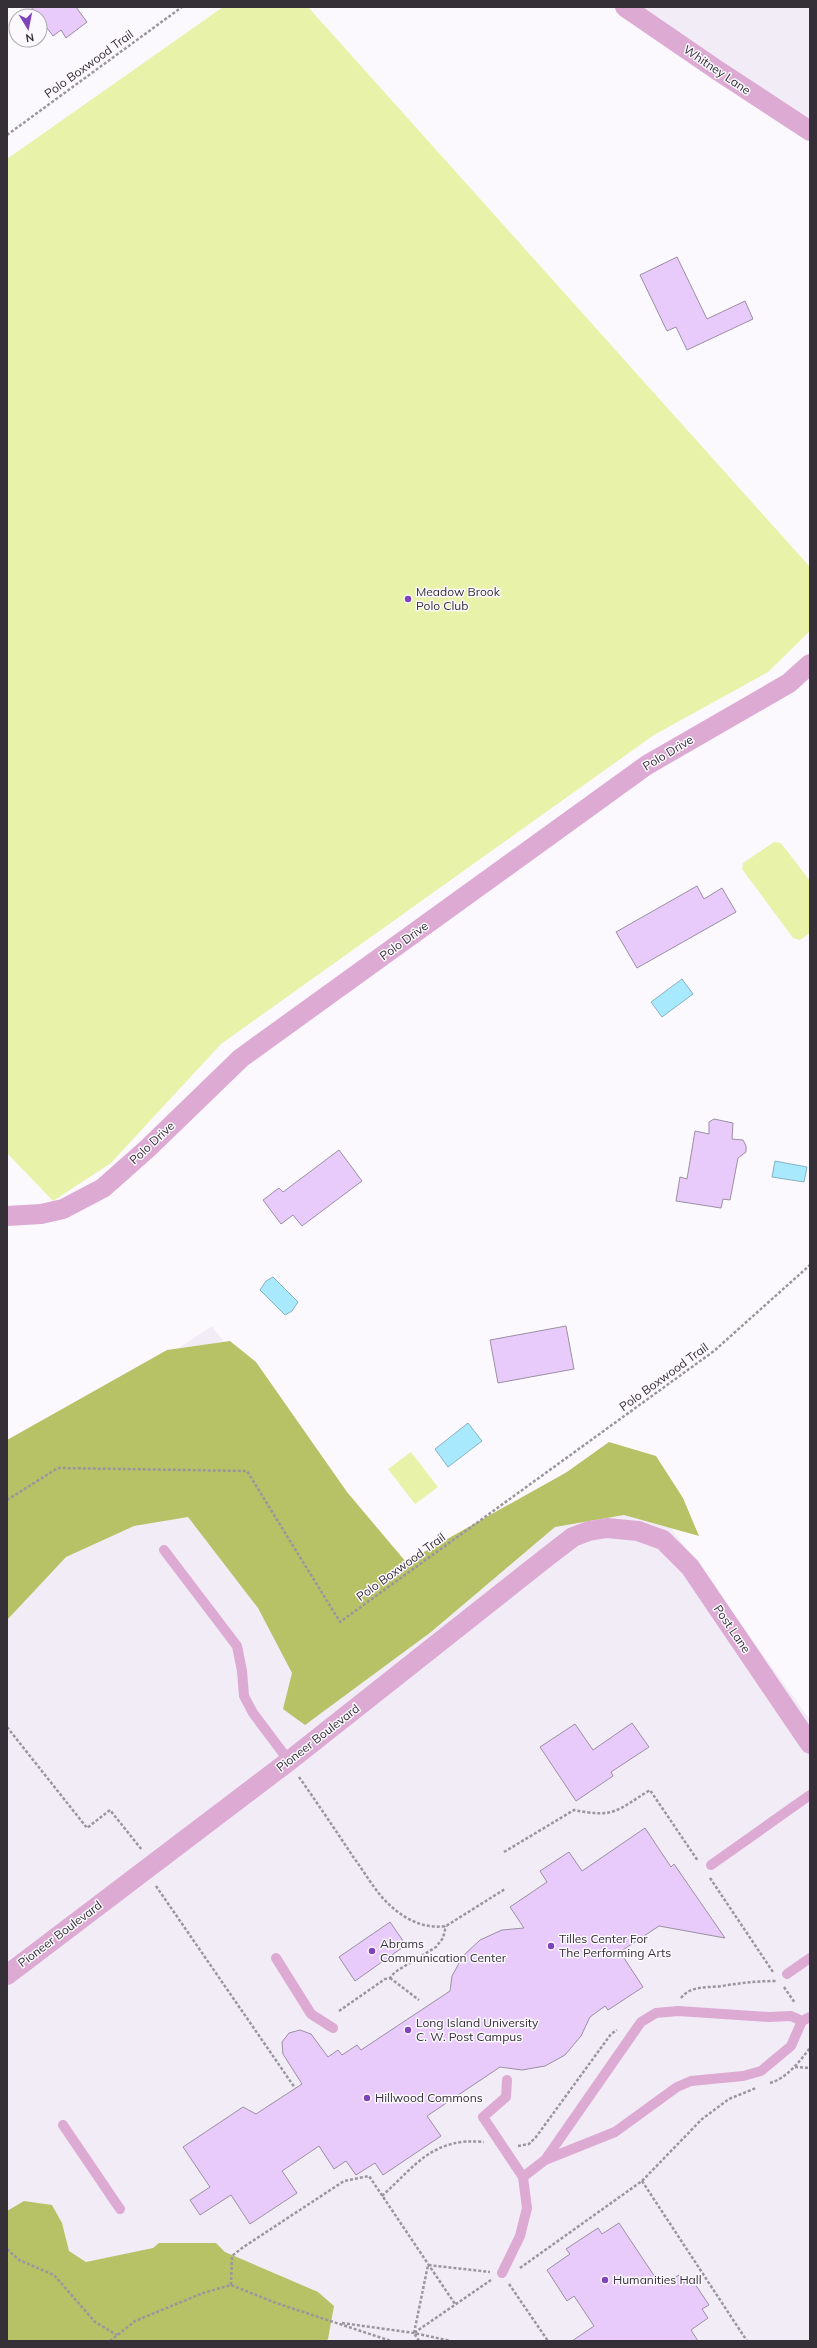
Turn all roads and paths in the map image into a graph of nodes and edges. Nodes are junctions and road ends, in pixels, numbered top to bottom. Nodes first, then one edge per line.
1 (182, 7) edge
2 (625, 7) edge
3 (810, 131) edge
4 (7, 135) edge
5 (810, 664) edge
6 (7, 1216) edge
7 (810, 1265) edge
8 (7, 1500) edge
9 (638, 1531) joint
10 (164, 1550) dead end
11 (7, 1727) edge
12 (810, 1744) edge
13 (289, 1761) junction
14 (810, 1795) edge
15 (504, 1852) dead end
16 (699, 1863) dead end
17 (153, 1864) junction
18 (711, 1865) dead end
19 (708, 1876) dead end
20 (505, 1889) dead end
21 (446, 1926) junction
22 (276, 1958) dead end
23 (810, 1958) edge
24 (7, 1974) edge
25 (784, 1977) junction
26 (390, 1978) junction
27 (419, 2000) dead end
28 (687, 2000) dead end
29 (790, 2006) dead end
30 (339, 2011) dead end
31 (806, 2019) edge
32 (624, 2026) dead end
33 (333, 2028) dead end
34 (810, 2048) edge
35 (795, 2067) junction
36 (810, 2068) edge
37 (508, 2080) dead end
38 (295, 2088) dead end
39 (63, 2125) dead end
40 (501, 2144) junction
41 (545, 2160) junction
42 (523, 2177) junction
43 (642, 2181) junction
44 (382, 2196) junction
45 (120, 2209) dead end
46 (7, 2249) edge
47 (428, 2265) junction
48 (504, 2276) junction
49 (231, 2285) junction
50 (455, 2304) junction
51 (334, 2322) junction
52 (414, 2333) junction
53 (117, 2335) junction
54 (110, 2341) edge
55 (391, 2341) edge
56 (419, 2341) edge
57 (452, 2341) edge
58 (548, 2341) edge
59 (746, 2341) edge

1 - 4 path, Polo Boxwood Trail
2 - 3 street, Whitney Lane
5 - 6 street, Polo Drive
7 - 8 path, Polo Boxwood Trail
9 - 12 street, Post Lane
9 - 13 street, Pioneer Boulevard
10 - 13 lane
11 - 17 path
13 - 17 street, Pioneer Boulevard
13 - 21 path
14 - 18 lane
15 - 16 path
17 - 24 street, Pioneer Boulevard
17 - 38 path
19 - 25 path
20 - 21 path
21 - 26 path
22 - 33 lane
23 - 25 lane
25 - 28 path
25 - 29 path
26 - 27 path
26 - 30 path
31 - 41 lane
31 - 41 lane
32 - 40 path
34 - 35 path
35 - 36 path
35 - 43 path
37 - 40 lane
39 - 45 lane
40 - 42 lane
40 - 44 path
41 - 42 lane
42 - 48 lane
43 - 48 path
43 - 59 path
44 - 47 path
44 - 49 path
46 - 53 path
47 - 48 path
47 - 50 path
47 - 52 path
48 - 50 path
48 - 58 path
49 - 51 path
49 - 53 path
50 - 52 path
51 - 52 path
51 - 55 path
52 - 56 path
52 - 57 path
53 - 54 path

